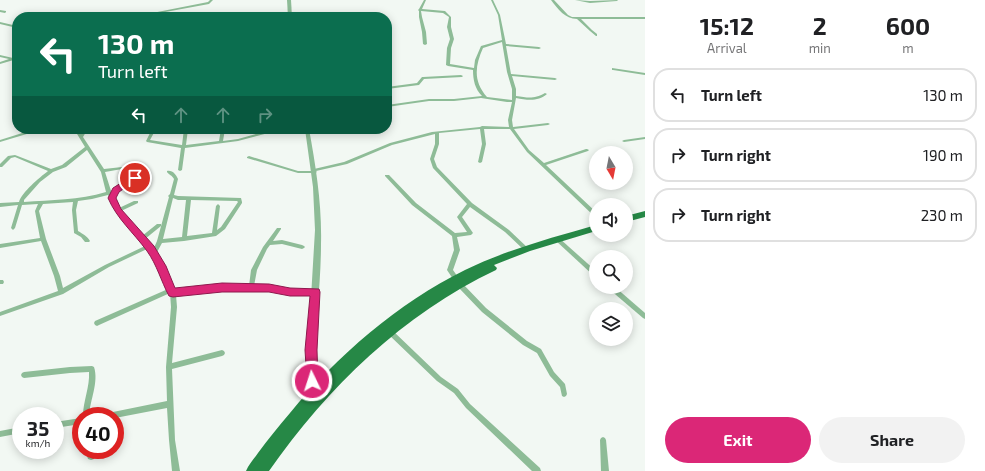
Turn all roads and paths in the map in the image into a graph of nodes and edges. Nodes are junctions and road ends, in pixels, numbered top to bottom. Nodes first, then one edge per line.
1 (212, 0) edge
2 (289, 0) edge
3 (424, 0) edge
4 (492, 0) edge
5 (552, 0) edge
6 (576, 0) edge
7 (617, 0) edge
8 (419, 10) junction
9 (0, 11) edge
10 (5, 12) dead end
11 (161, 12) edge
12 (290, 12) edge
13 (645, 18) edge
14 (580, 19) junction
15 (0, 23) edge
16 (12, 26) edge
17 (596, 35) dead end
18 (503, 43) junction
19 (425, 44) dead end
20 (539, 48) dead end
21 (0, 56) edge
22 (12, 58) edge
23 (12, 60) edge
24 (0, 63) edge
25 (474, 68) junction
26 (613, 69) dead end
27 (645, 74) edge
28 (510, 75) junction
29 (461, 76) dead end
30 (555, 80) dead end
31 (392, 87) edge
32 (545, 94) dead end
33 (482, 96) junction
34 (514, 101) junction
35 (392, 105) edge
36 (548, 124) dead end
37 (482, 127) junction
38 (511, 128) junction
39 (437, 132) junction
40 (24, 134) edge
41 (79, 134) edge
42 (83, 134) edge
43 (152, 134) edge
44 (185, 134) edge
45 (222, 134) edge
46 (252, 134) edge
47 (308, 134) edge
48 (81, 138) junction
49 (645, 138) edge
50 (624, 141) dead end
51 (0, 142) edge
52 (220, 142) junction
53 (183, 147) junction
54 (87, 148) junction
55 (587, 150) dead end
56 (248, 157) dead end
57 (480, 162) dead end
58 (543, 165) junction
59 (0, 166) edge
60 (122, 168) dead end
61 (180, 170) dead end
62 (51, 171) junction
63 (102, 171) junction
64 (315, 171) junction
65 (169, 172) dead end
66 (387, 176) dead end
67 (135, 178) dead end
68 (111, 195) junction
69 (170, 196) junction
70 (189, 198) junction
71 (76, 200) junction
72 (41, 202) junction
73 (136, 202) dead end
74 (0, 204) edge
75 (19, 204) junction
76 (470, 204) junction
77 (218, 206) dead end
78 (589, 208) edge
79 (118, 211) junction
80 (645, 214) edge
81 (633, 217) edge
82 (645, 218) edge
83 (633, 222) edge
84 (159, 225) dead end
85 (13, 228) dead end
86 (279, 229) dead end
87 (589, 230) edge
88 (589, 234) edge
89 (214, 235) junction
90 (454, 235) junction
91 (43, 239) junction
92 (141, 239) junction
93 (184, 239) junction
94 (87, 241) dead end
95 (160, 241) junction
96 (559, 241) junction
97 (269, 243) junction
98 (0, 246) edge
99 (148, 247) junction
100 (302, 247) dead end
101 (526, 249) junction
102 (153, 255) junction
103 (589, 268) edge
104 (458, 282) junction
105 (251, 288) junction
106 (172, 291) junction
107 (60, 292) junction
108 (315, 292) junction
109 (619, 294) edge
110 (0, 314) edge
111 (645, 316) edge
112 (97, 323) dead end
113 (390, 332) junction
114 (222, 353) dead end
115 (169, 367) junction
116 (24, 375) dead end
117 (564, 394) dead end
118 (317, 396) junction
119 (170, 404) junction
120 (87, 407) edge
121 (124, 413) edge
122 (12, 432) edge
123 (0, 434) edge
124 (603, 440) dead end
125 (176, 471) edge
126 (252, 471) edge
127 (262, 471) edge
128 (536, 471) edge
129 (605, 471) edge

1 - 11 street
2 - 12 street
3 - 8 street
4 - 18 street
5 - 14 street
6 - 7 street
8 - 19 street
8 - 25 street
9 - 10 street
13 - 14 street
14 - 17 street
15 - 16 street
18 - 20 street
18 - 25 street
18 - 28 street
21 - 22 street
23 - 24 street
25 - 33 street
26 - 27 street
28 - 30 street
28 - 34 street
29 - 31 street
32 - 34 street
33 - 34 street
33 - 35 street
34 - 38 street
36 - 38 street
37 - 38 street
37 - 39 street
37 - 57 street
38 - 58 street
39 - 64 street
39 - 76 street
40 - 51 street
41 - 48 street
42 - 48 street
43 - 53 street
44 - 53 street
45 - 52 street
46 - 52 street
47 - 64 street
48 - 54 street
49 - 50 street
52 - 53 street
53 - 61 street
54 - 62 street
54 - 63 street
55 - 58 street
56 - 64 street
58 - 78 street
59 - 62 street
60 - 63 street
62 - 75 street
63 - 68 street
64 - 108 street
65 - 69 street
66 - 90 street
67 - 68 street
68 - 71 street
68 - 79 street
69 - 70 street
69 - 95 street
70 - 89 street
70 - 93 street
71 - 72 street
71 - 94 street
72 - 75 street
72 - 91 street
73 - 79 street
74 - 75 street
75 - 85 street
76 - 90 street
76 - 101 street
77 - 89 street
79 - 92 street
80 - 81 main road
82 - 83 main road
84 - 92 street
86 - 97 street
87 - 96 main road
88 - 96 main road
89 - 93 street
90 - 104 street
91 - 98 street
91 - 107 street
92 - 99 street
93 - 95 street
95 - 102 street
96 - 101 main road
96 - 103 street
96 - 104 main road
97 - 100 street
97 - 105 street
99 - 102 street
99 - 107 street
101 - 104 main road
102 - 106 street
104 - 113 main road
104 - 117 street
104 - 118 main road
105 - 106 street
105 - 108 street
106 - 112 street
106 - 115 street
107 - 110 street
108 - 118 street
109 - 111 street
113 - 118 main road
113 - 128 street
114 - 115 street
115 - 119 street
116 - 120 street
118 - 126 main road
118 - 127 main road
119 - 121 street
119 - 125 street
122 - 123 street
124 - 129 street

